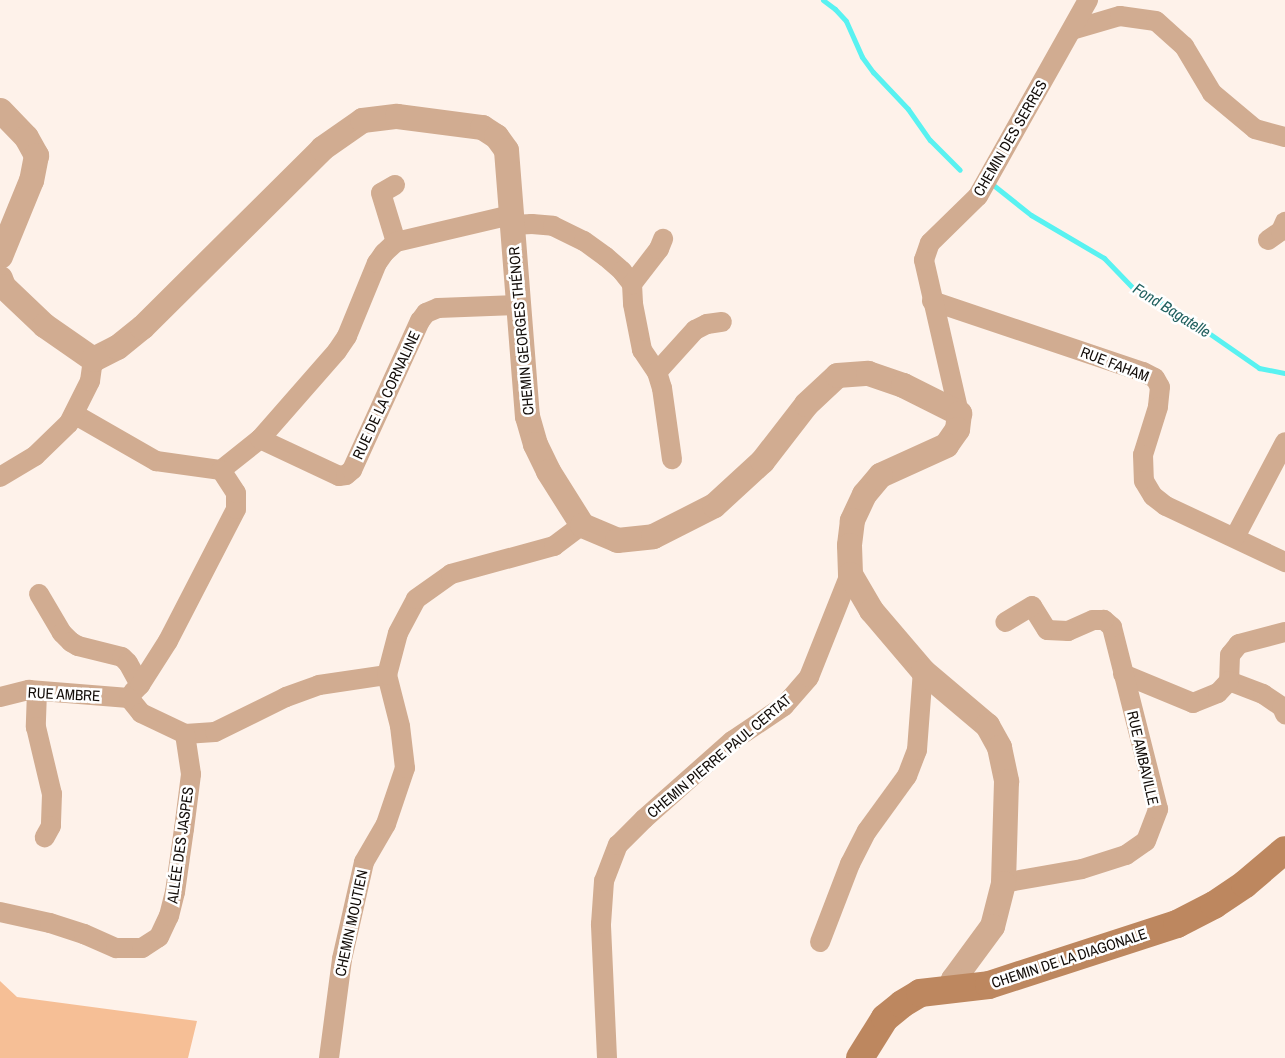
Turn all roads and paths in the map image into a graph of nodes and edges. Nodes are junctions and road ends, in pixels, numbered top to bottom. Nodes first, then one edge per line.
1 (1088, 0) edge
2 (1072, 30) junction
3 (0, 110) edge
4 (1285, 137) edge
5 (395, 185) dead end
6 (511, 220) junction
7 (1285, 222) edge
8 (663, 239) dead end
9 (1268, 240) dead end
10 (396, 242) junction
11 (0, 256) edge
12 (0, 278) edge
13 (632, 284) junction
14 (932, 300) junction
15 (518, 305) junction
16 (722, 322) dead end
17 (93, 358) junction
18 (657, 372) junction
19 (958, 413) junction
20 (74, 414) junction
21 (260, 438) junction
22 (1285, 442) edge
23 (672, 459) dead end
24 (221, 470) junction
25 (1, 478) edge
26 (582, 525) junction
27 (1235, 537) junction
28 (1285, 562) edge
29 (850, 574) junction
30 (39, 594) dead end
31 (1006, 622) dead end
32 (1285, 632) edge
33 (923, 672) junction
34 (1123, 674) junction
35 (387, 675) junction
36 (1229, 681) junction
37 (37, 691) junction
38 (134, 691) junction
39 (0, 697) edge
40 (1285, 714) edge
41 (185, 734) junction
42 (45, 837) dead end
43 (1285, 850) edge
44 (1003, 882) junction
45 (0, 912) edge
46 (820, 942) dead end
47 (951, 988) junction
48 (329, 1058) edge
49 (607, 1058) edge
50 (860, 1058) edge

1 - 2 street, CHEMIN DES SERRES
2 - 4 street
2 - 14 street, CHEMIN DES SERRES
3 - 11 street
5 - 10 street
6 - 10 street
6 - 13 street
6 - 15 street, CHEMIN GEORGES THÉNOR
6 - 17 street, CHEMIN GEORGES THÉNOR
7 - 9 street
8 - 13 street
10 - 21 street
12 - 17 street
13 - 18 street
14 - 19 street, CHEMIN DES SERRES
14 - 27 street, RUE FAHAM
15 - 21 street, RUE DE LA CORNALINE
15 - 26 street, CHEMIN GEORGES THÉNOR
16 - 18 street
17 - 20 street
18 - 23 street
19 - 26 street
19 - 29 street
20 - 24 street
20 - 25 street
21 - 24 street
22 - 27 street
24 - 38 street
26 - 35 street, CHEMIN MOUTIEN
27 - 28 street, RUE FAHAM
29 - 33 street
29 - 49 street, CHEMIN PIERRE PAUL CERTAT
30 - 38 street
31 - 34 street, RUE AMBAVILLE
32 - 36 street
33 - 44 street
33 - 46 street
34 - 36 street
34 - 44 street, RUE AMBAVILLE
35 - 41 street
35 - 48 street, CHEMIN MOUTIEN
36 - 40 street
37 - 38 street, RUE AMBRE
37 - 39 street, RUE AMBRE
37 - 42 street
38 - 41 street
41 - 45 street, ALLÉE DES JASPES
43 - 47 main road, CHEMIN DE LA DIAGONALE
44 - 47 street
47 - 50 main road, CHEMIN DE LA DIAGONALE

